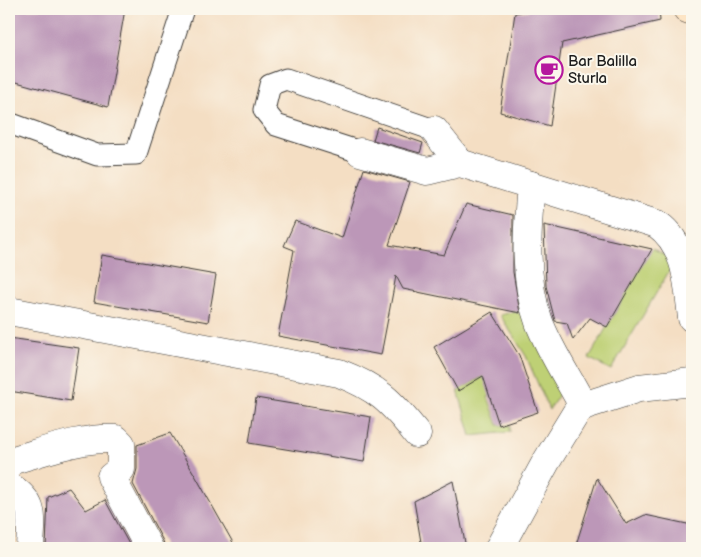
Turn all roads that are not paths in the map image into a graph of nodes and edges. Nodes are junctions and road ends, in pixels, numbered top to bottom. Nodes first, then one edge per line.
1 (183, 9) edge
2 (687, 9) edge
3 (692, 12) edge
4 (9, 123) edge
5 (434, 130) joint
6 (360, 152) joint
7 (460, 163) junction
8 (531, 185) junction
9 (690, 281) edge
10 (9, 311) edge
11 (692, 318) edge
12 (692, 382) edge
13 (583, 406) junction
14 (417, 434) dead end
15 (9, 464) edge
16 (9, 486) edge
17 (30, 548) edge
18 (149, 548) edge
19 (499, 548) edge

1 - 4 lane
2 - 3 main road
5 - 6 lane
5 - 7 street
6 - 7 street
7 - 8 street
8 - 9 street
8 - 13 street
9 - 11 street
10 - 14 street
12 - 13 street
13 - 19 street
15 - 18 street
16 - 17 street

